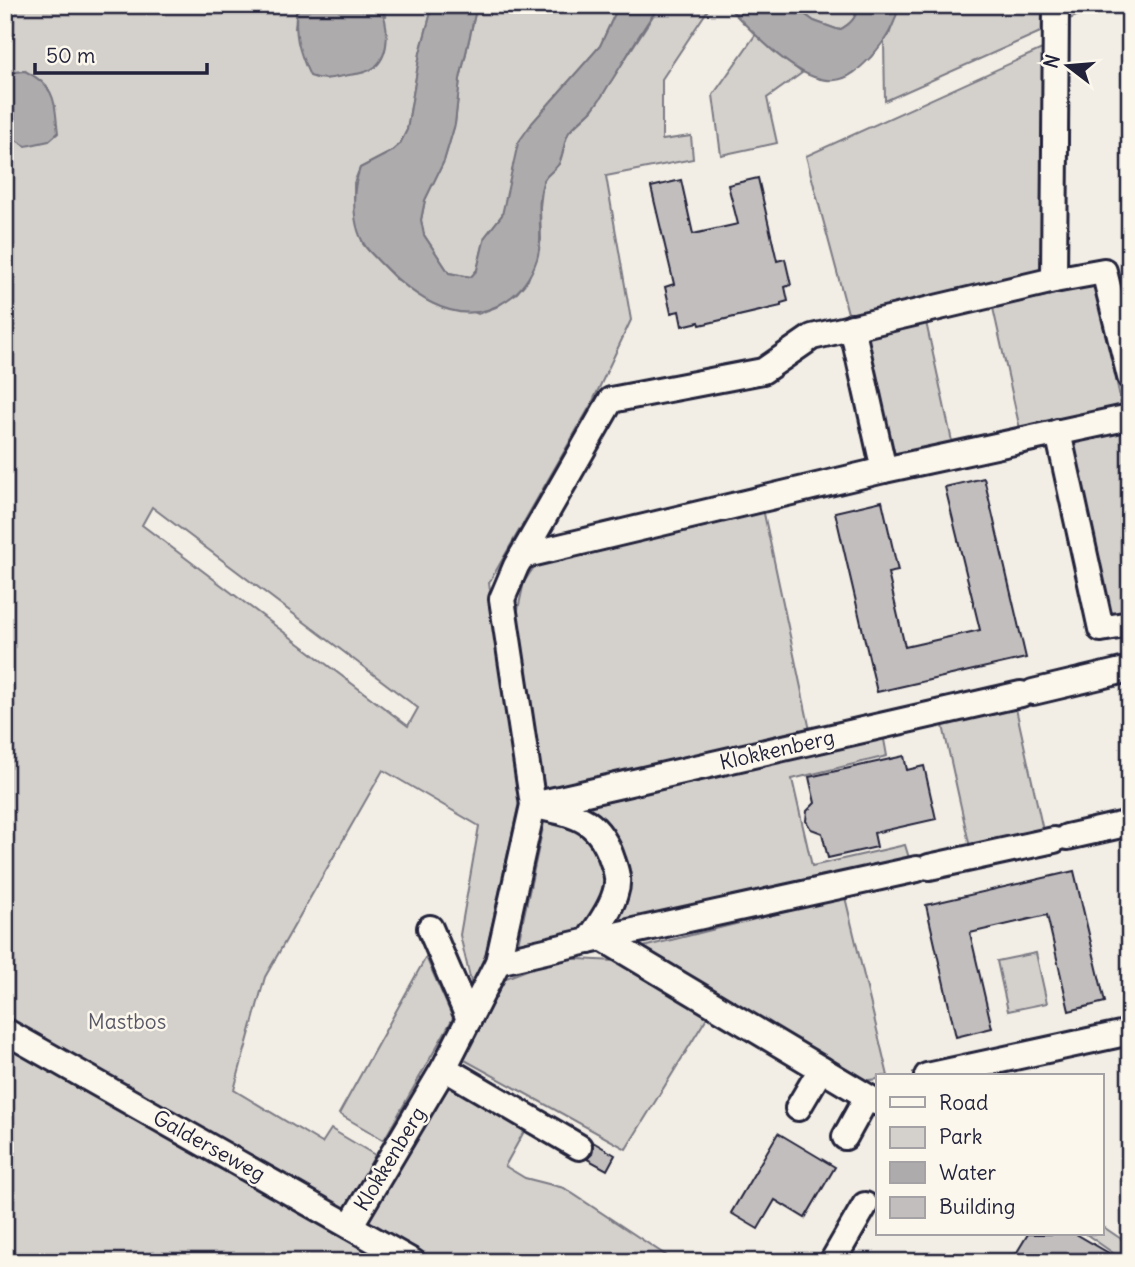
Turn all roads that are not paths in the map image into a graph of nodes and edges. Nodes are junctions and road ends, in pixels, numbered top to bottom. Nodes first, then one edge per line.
1 (1056, 5) edge
2 (1054, 280) junction
3 (852, 327) junction
4 (1130, 377) edge
5 (1130, 417) edge
6 (1058, 432) junction
7 (884, 470) junction
8 (522, 556) junction
9 (1130, 624) edge
10 (1130, 670) edge
11 (533, 805) junction
12 (1130, 823) edge
13 (430, 928) dead end
14 (595, 940) junction
15 (498, 962) junction
16 (469, 1019) junction
17 (5, 1031) edge
18 (1130, 1032) edge
19 (444, 1068) junction
20 (821, 1069) junction
21 (936, 1074) edge
22 (870, 1095) edge
23 (799, 1108) dead end
24 (845, 1137) dead end
25 (579, 1147) dead end
26 (865, 1205) dead end
27 (350, 1226) junction
28 (413, 1262) edge
29 (832, 1262) edge

1 - 2 street
2 - 3 street, Klokkenberg
2 - 4 street, Klokkenberg
3 - 7 street
3 - 8 street, Klokkenberg
5 - 6 street
6 - 7 street
6 - 9 street
7 - 8 street
8 - 11 street, Klokkenberg
10 - 11 street, Klokkenberg
11 - 14 street
11 - 15 street, Klokkenberg
12 - 14 street
13 - 16 street
14 - 15 street
14 - 20 street
15 - 16 street, Klokkenberg
16 - 19 street, Klokkenberg
17 - 27 street, Galderseweg
18 - 21 street
19 - 25 street
19 - 27 street, Klokkenberg
20 - 22 street
20 - 23 street
22 - 24 street
26 - 29 street
27 - 28 street, Galderseweg

